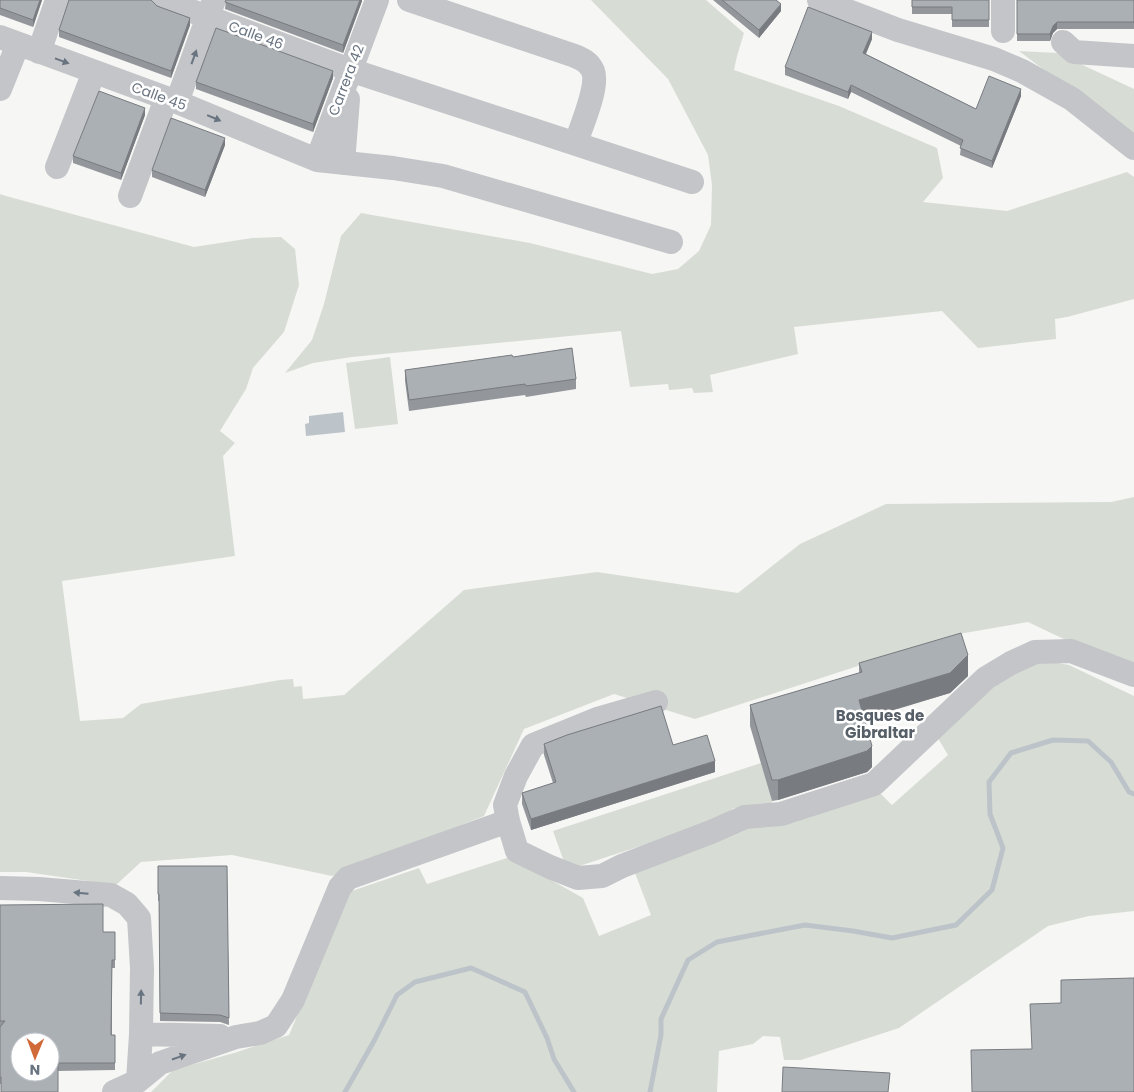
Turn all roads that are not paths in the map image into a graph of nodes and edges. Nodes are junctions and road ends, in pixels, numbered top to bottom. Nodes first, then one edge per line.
1 (57, 0) edge
2 (162, 0) edge
3 (375, 0) edge
4 (409, 0) edge
5 (819, 0) edge
6 (1003, 0) edge
7 (211, 9) edge
8 (1003, 31) dead end
9 (1063, 42) dead end
10 (19, 45) edge
11 (1134, 56) edge
12 (350, 70) junction
13 (94, 72) junction
14 (0, 89) edge
15 (172, 100) junction
16 (576, 144) junction
17 (1134, 148) edge
18 (317, 160) junction
19 (343, 163) junction
20 (57, 167) dead end
21 (692, 182) dead end
22 (130, 196) dead end
23 (671, 242) dead end
24 (1134, 675) edge
25 (656, 702) dead end
26 (508, 821) junction
27 (0, 888) edge
28 (141, 1034) junction
29 (236, 1037) junction
30 (138, 1081) junction
31 (114, 1092) edge

1 - 10 street
2 - 7 street, Calle 46
3 - 12 street, Carrera 42
4 - 16 street
5 - 17 street
6 - 8 street
7 - 12 street, Calle 46
15 -> 7 street
9 - 11 street
10 -> 13 street, Calle 45
10 - 14 street
12 - 16 street, Calle 46
12 - 18 street, Carrera 42
12 - 19 street
13 - 15 street, Calle 45
13 - 20 street
15 -> 18 street, Calle 45
15 - 22 street
16 - 21 street, Calle 46
18 - 19 street, Calle 45
19 - 23 street, Calle 45
24 - 26 street
25 - 26 street
26 - 29 street
28 -> 27 street
28 - 29 street
28 - 30 street
30 -> 29 street
30 - 31 street

